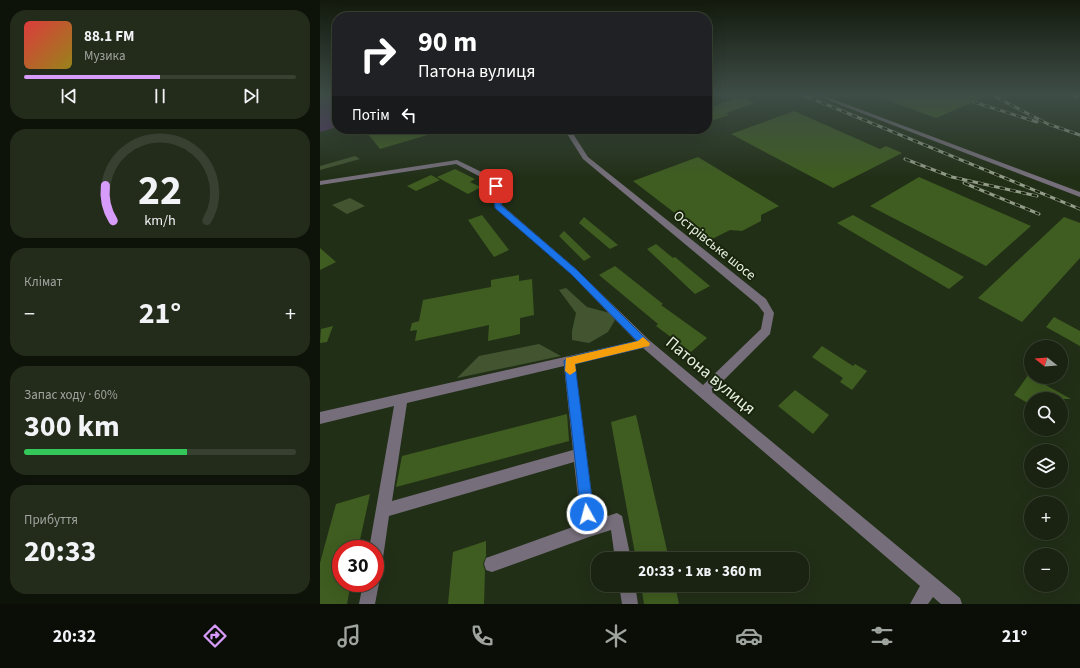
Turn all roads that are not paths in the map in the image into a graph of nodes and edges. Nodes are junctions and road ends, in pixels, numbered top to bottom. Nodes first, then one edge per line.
1 (889, 122) edge
2 (570, 134) edge
3 (320, 183) edge
4 (1080, 195) edge
5 (645, 343) junction
6 (569, 361) junction
7 (704, 392) junction
8 (402, 398) junction
9 (320, 418) edge
10 (580, 454) junction
11 (383, 511) junction
12 (589, 529) junction
13 (378, 540) edge
14 (622, 552) edge
15 (492, 564) dead end
16 (931, 585) junction
17 (369, 592) edge
18 (628, 592) edge
19 (367, 604) edge
20 (630, 604) edge
21 (918, 604) edge
22 (954, 604) edge

1 - 4 street
2 - 7 street, Острівське шосе
3 - 5 street
5 - 6 street, Патона вулиця
5 - 7 street, Патона вулиця
6 - 8 street, Патона вулиця
6 - 10 street
7 - 16 street, Патона вулиця
8 - 9 street, Патона вулиця
8 - 11 street
10 - 11 street
10 - 12 street
11 - 13 street
12 - 14 street
12 - 15 street
16 - 21 street
16 - 22 street, Патона вулиця
17 - 19 street
18 - 20 street

